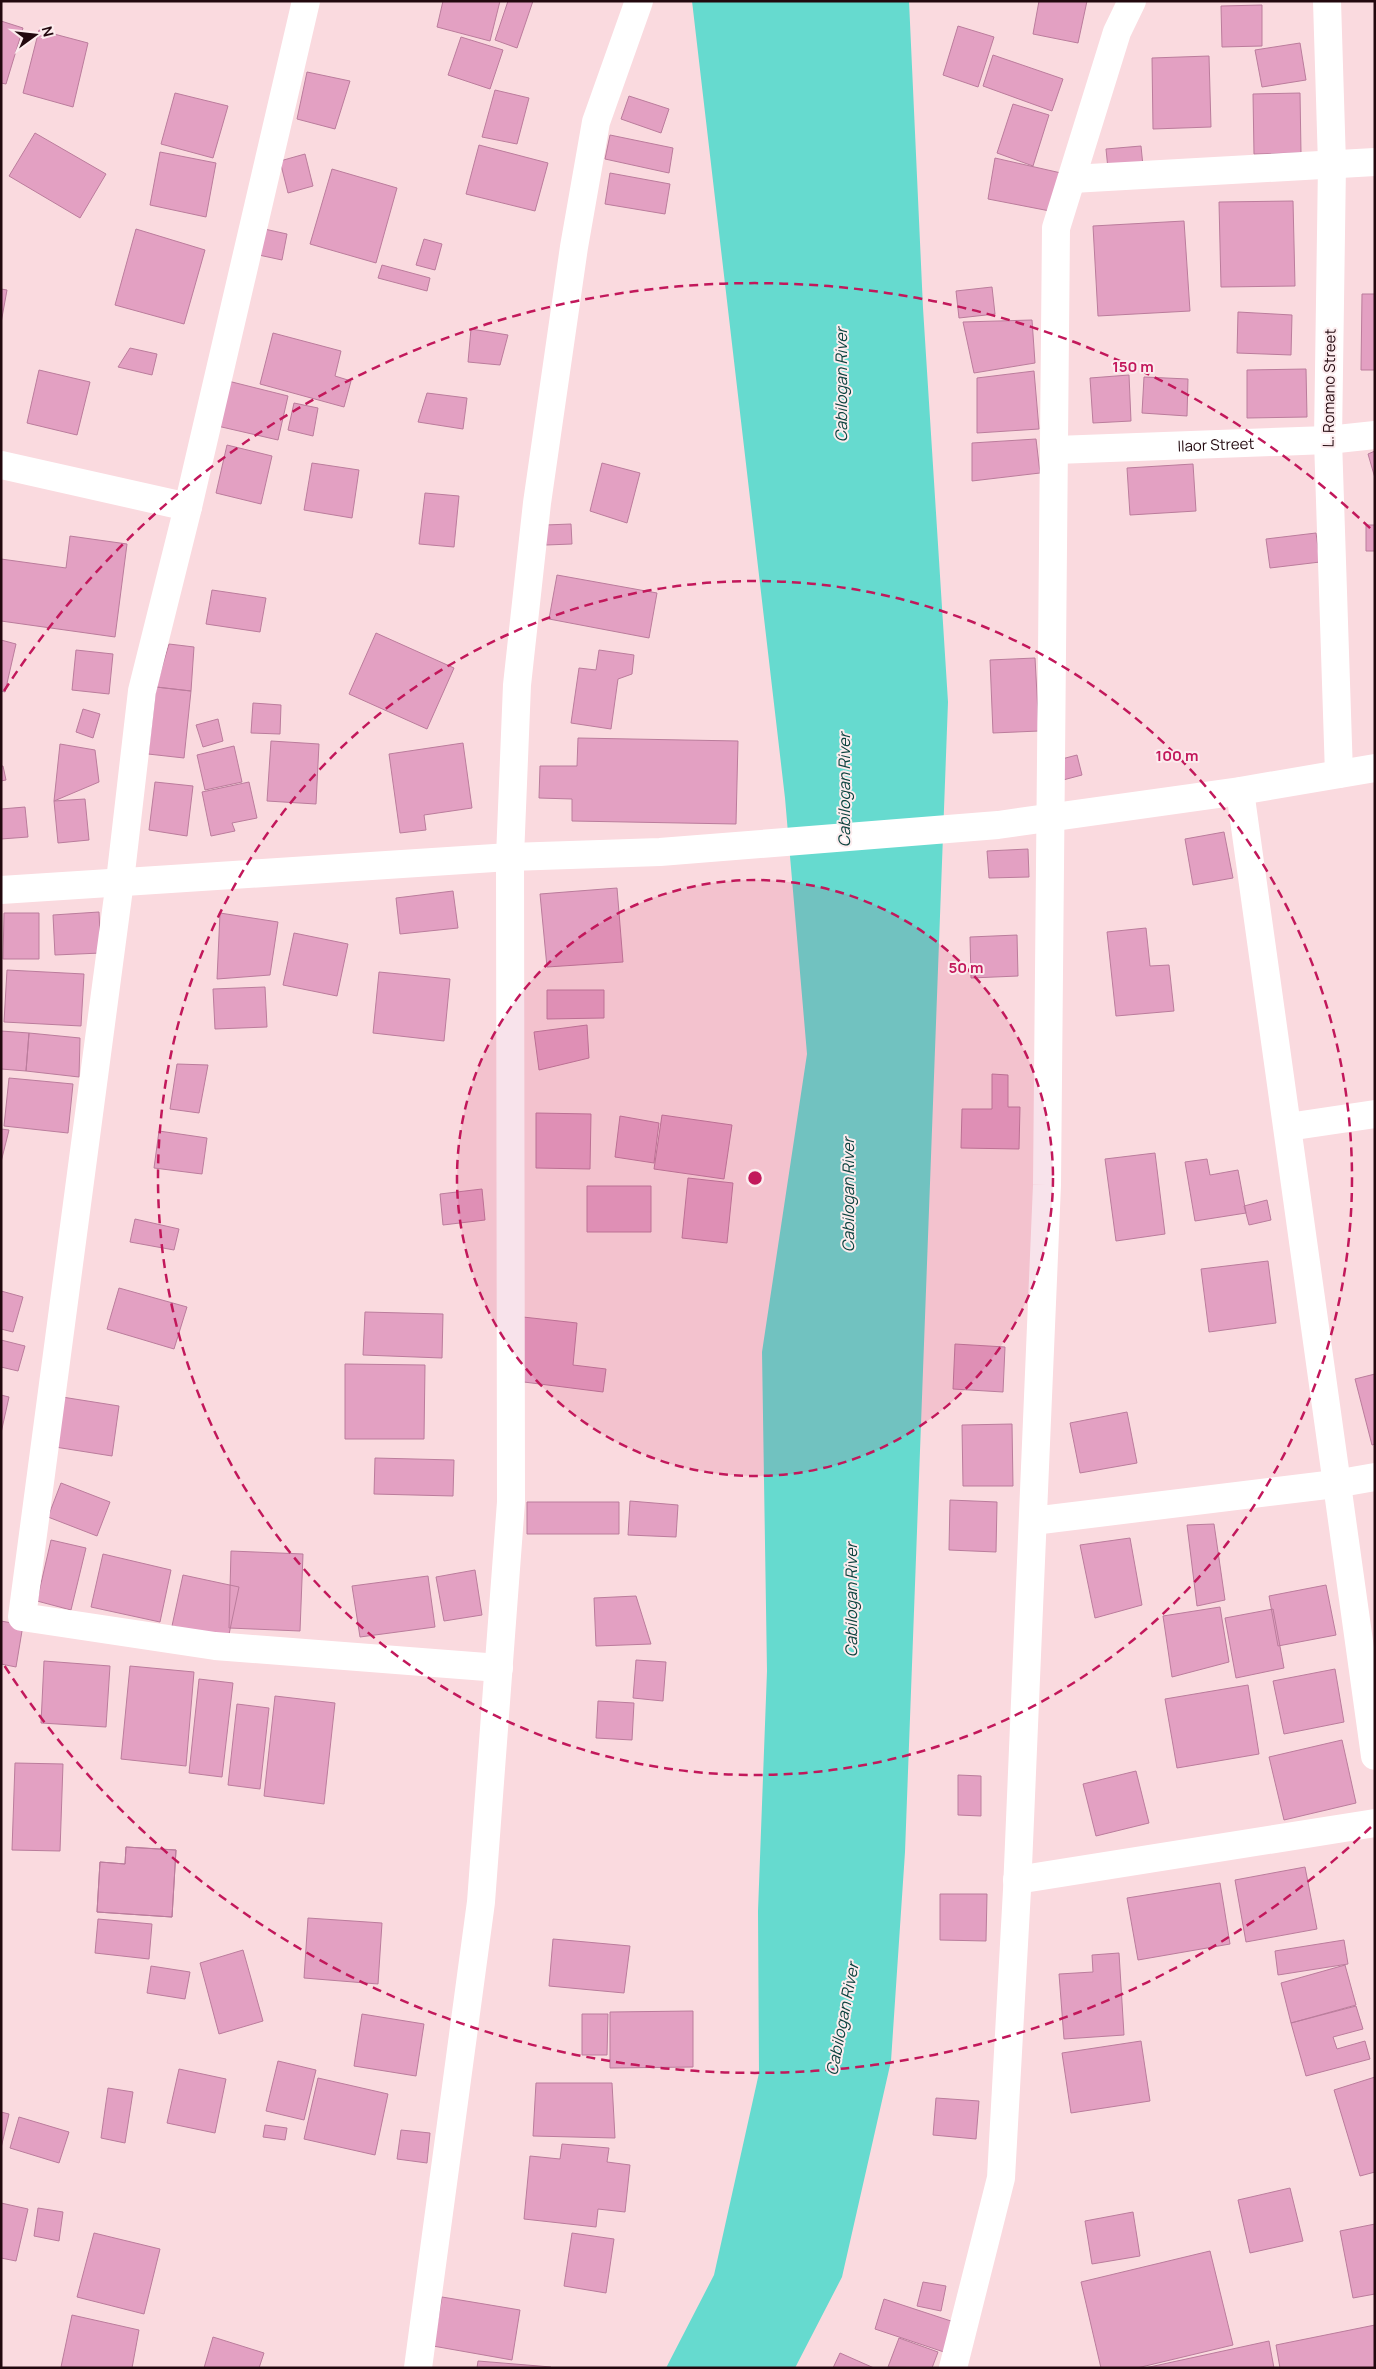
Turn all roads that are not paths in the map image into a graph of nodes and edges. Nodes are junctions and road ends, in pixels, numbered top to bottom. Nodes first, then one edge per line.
1 (306, 1) edge
2 (639, 1) edge
3 (1132, 1) edge
4 (1327, 1) edge
5 (1375, 162) edge
6 (1332, 164) junction
7 (1072, 179) junction
8 (1375, 435) edge
9 (1328, 440) junction
10 (1056, 450) junction
11 (1, 465) edge
12 (188, 507) junction
13 (1375, 768) edge
14 (1339, 774) junction
15 (1240, 791) junction
16 (1050, 818) junction
17 (510, 857) junction
18 (120, 881) junction
19 (1, 890) edge
20 (1375, 1114) edge
21 (1288, 1128) junction
22 (1375, 1477) edge
23 (1335, 1484) junction
24 (1033, 1520) junction
25 (499, 1668) junction
26 (1375, 1756) edge
27 (1375, 1823) edge
28 (1017, 1880) junction
29 (418, 2368) edge
30 (953, 2368) edge

1 - 12 street
2 - 17 street
3 - 7 street
4 - 6 street, L. Romano Street
5 - 6 street
6 - 7 street
6 - 9 street, L. Romano Street
7 - 10 street
8 - 9 street, Ilaor Street
9 - 10 street, Ilaor Street
9 - 14 street, L. Romano Street
10 - 16 street
11 - 12 street
12 - 18 street
13 - 14 street
14 - 15 street
15 - 16 street
15 - 21 street
16 - 17 street
16 - 24 street
17 - 18 street
17 - 25 street
18 - 19 street
18 - 25 street
20 - 21 street
21 - 23 street
22 - 23 street
23 - 24 street
23 - 26 street
24 - 28 street
25 - 29 street
27 - 28 street
28 - 30 street

